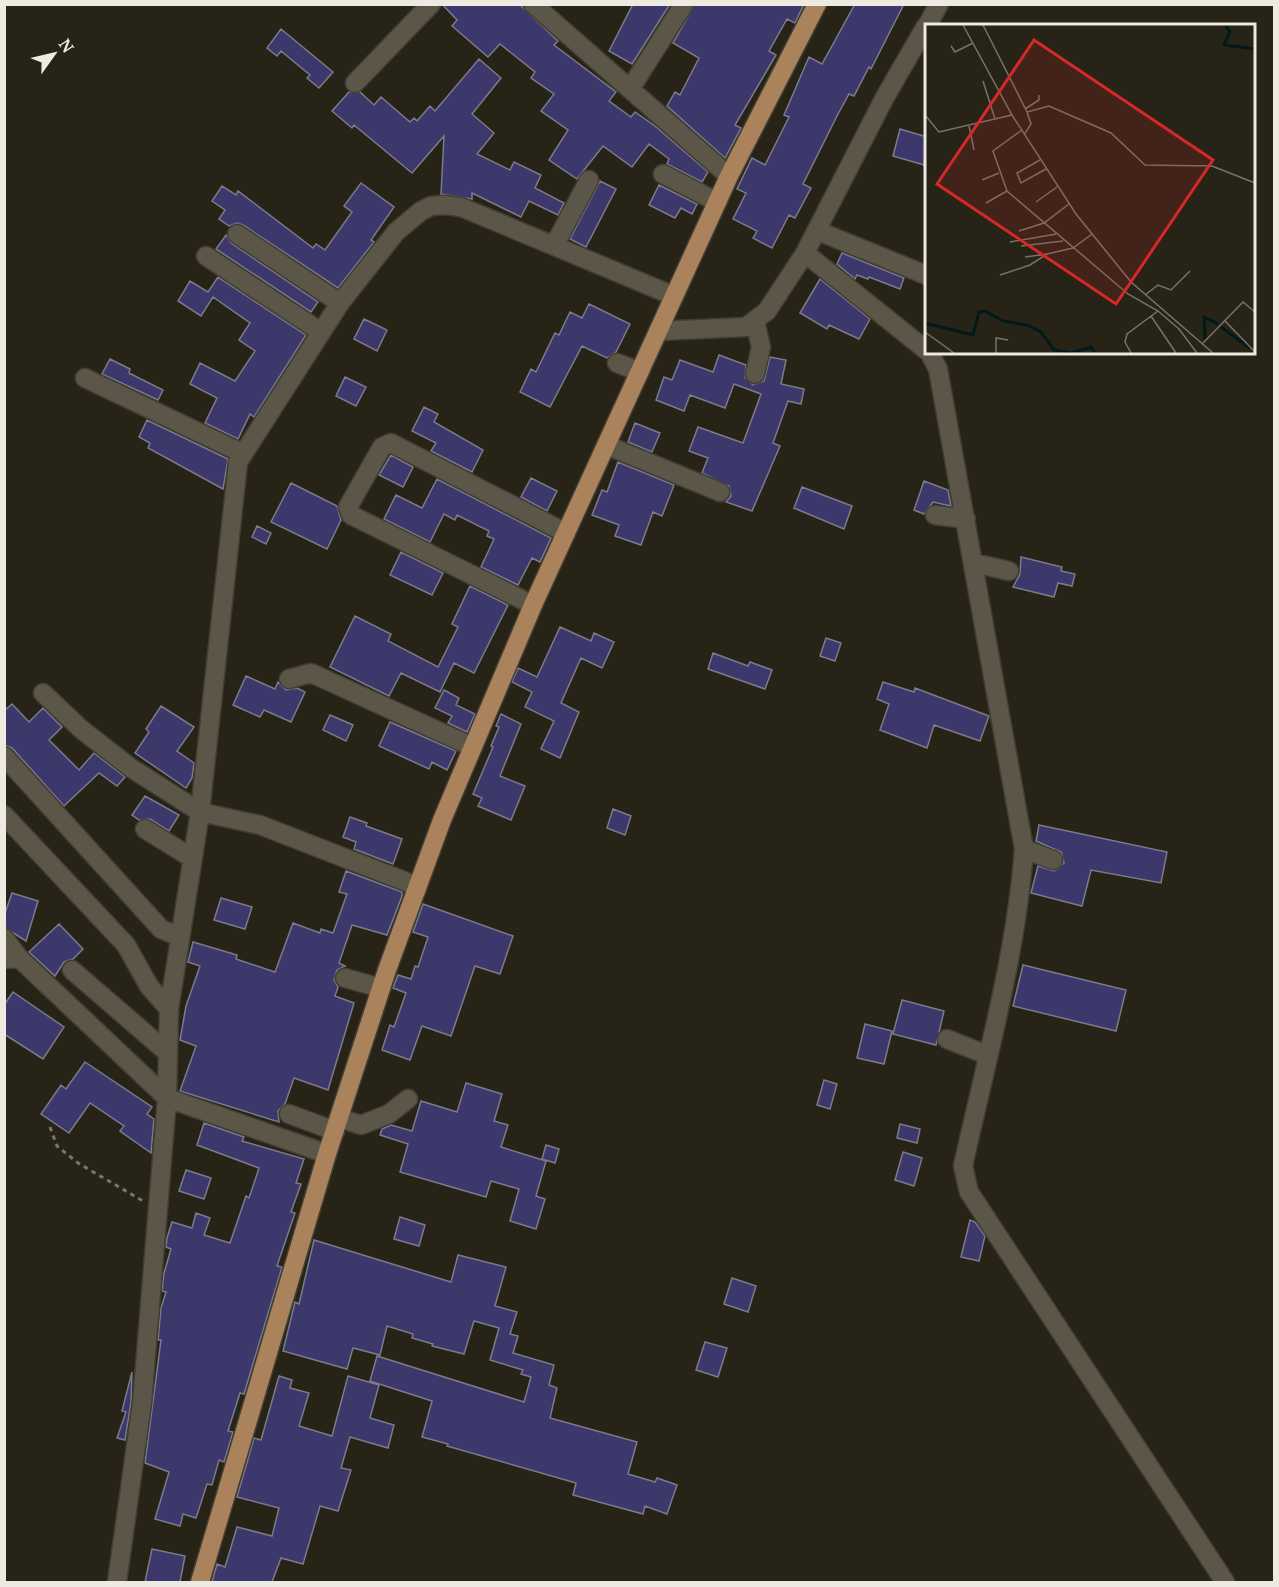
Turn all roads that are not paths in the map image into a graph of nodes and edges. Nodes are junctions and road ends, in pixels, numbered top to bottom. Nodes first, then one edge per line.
1 (431, 4) edge
2 (533, 4) edge
3 (684, 4) edge
4 (817, 4) edge
5 (939, 4) edge
6 (928, 24) edge
7 (925, 29) edge
8 (355, 83) dead end
9 (630, 89) junction
10 (663, 174) dead end
11 (729, 176) junction
12 (589, 180) dead end
13 (717, 202) junction
14 (818, 231) junction
15 (237, 234) dead end
16 (554, 246) junction
17 (805, 253) junction
18 (206, 256) dead end
19 (925, 274) edge
20 (674, 296) junction
21 (340, 303) junction
22 (755, 321) junction
23 (658, 331) junction
24 (321, 332) junction
25 (925, 349) edge
26 (930, 354) edge
27 (617, 363) dead end
28 (640, 372) junction
29 (755, 374) dead end
30 (85, 378) dead end
31 (606, 445) junction
32 (242, 453) junction
33 (720, 492) dead end
34 (935, 515) dead end
35 (966, 519) junction
36 (566, 533) junction
37 (974, 563) junction
38 (1009, 571) dead end
39 (533, 605) junction
40 (289, 679) dead end
41 (43, 693) dead end
42 (473, 747) junction
43 (4, 756) edge
44 (200, 812) junction
45 (4, 815) edge
46 (145, 830) dead end
47 (1024, 849) junction
48 (192, 858) junction
49 (1053, 860) dead end
50 (417, 886) junction
51 (180, 937) junction
52 (4, 938) edge
53 (12, 958) edge
54 (72, 970) dead end
55 (345, 978) dead end
56 (381, 988) junction
57 (169, 1009) junction
58 (947, 1039) dead end
59 (168, 1053) junction
60 (987, 1055) junction
61 (167, 1098) junction
62 (408, 1099) dead end
63 (289, 1114) dead end
64 (337, 1125) junction
65 (327, 1154) junction
66 (117, 1582) edge
67 (200, 1582) edge
68 (1225, 1582) edge

1 - 8 street
2 - 9 street
3 - 9 street
4 - 11 main road
5 - 6 street
7 - 14 street
9 - 11 street
10 - 13 street
11 - 13 main road
12 - 16 street
13 - 20 main road
14 - 17 street
14 - 19 street
15 - 21 street
16 - 20 street
16 - 21 street
17 - 22 street
17 - 25 street
18 - 24 street
20 - 23 main road
21 - 24 street
22 - 23 street
22 - 29 street
23 - 28 main road
24 - 32 street
26 - 35 street
27 - 28 street
28 - 31 main road
30 - 32 street
31 - 33 street
31 - 36 main road
32 - 44 street
34 - 35 street
35 - 37 street
36 - 39 main road
36 - 39 street
37 - 38 street
37 - 47 street
39 - 42 main road
40 - 42 street
41 - 44 street
42 - 50 main road
43 - 51 street
44 - 48 street
44 - 50 street
45 - 57 street
46 - 48 street
47 - 49 street
47 - 60 street
48 - 51 street
50 - 56 main road
51 - 57 street
52 - 53 street
53 - 61 street
54 - 59 street
55 - 56 street
56 - 64 main road
57 - 59 street
58 - 60 street
59 - 61 street
60 - 68 street
61 - 65 street
61 - 66 street
62 - 64 street
63 - 64 street
64 - 65 main road
65 - 67 main road

